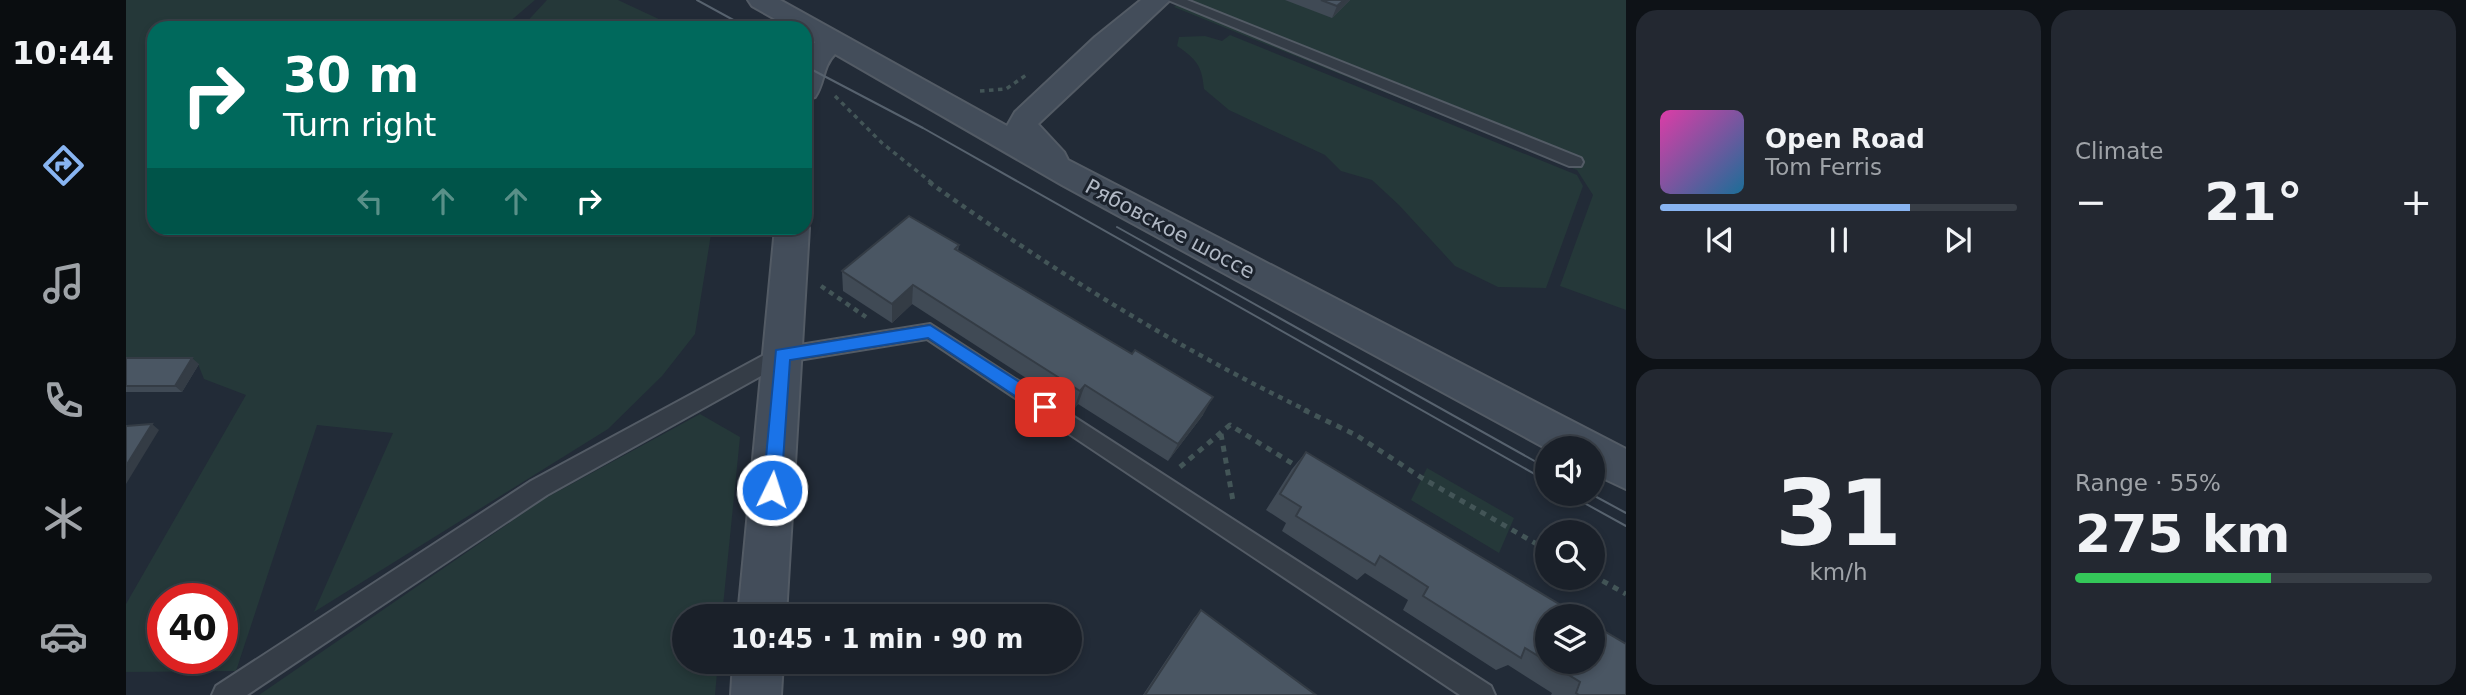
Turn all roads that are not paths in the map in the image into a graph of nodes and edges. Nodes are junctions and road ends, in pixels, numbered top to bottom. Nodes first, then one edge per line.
1 (761, 0) edge
2 (1157, 0) edge
3 (1174, 0) edge
4 (800, 21) edge
5 (812, 27) edge
6 (836, 40) junction
7 (812, 61) edge
8 (1575, 162) dead end
9 (1073, 177) junction
10 (791, 235) edge
11 (782, 355) junction
12 (1561, 436) edge
13 (1605, 459) edge
14 (1626, 470) edge
15 (763, 604) edge
16 (757, 674) edge
17 (225, 695) edge
18 (756, 695) edge
19 (1482, 695) edge

1 - 4 main road, Рябовское шоссе
2 - 9 main road
3 - 8 lane
5 - 6 main road, Рябовское шоссе
6 - 7 main road
6 - 9 main road, Рябовское шоссе
9 - 12 main road, Рябовское шоссе
10 - 11 main road
11 - 15 main road
11 - 17 lane
11 - 19 lane
13 - 14 main road
16 - 18 main road

